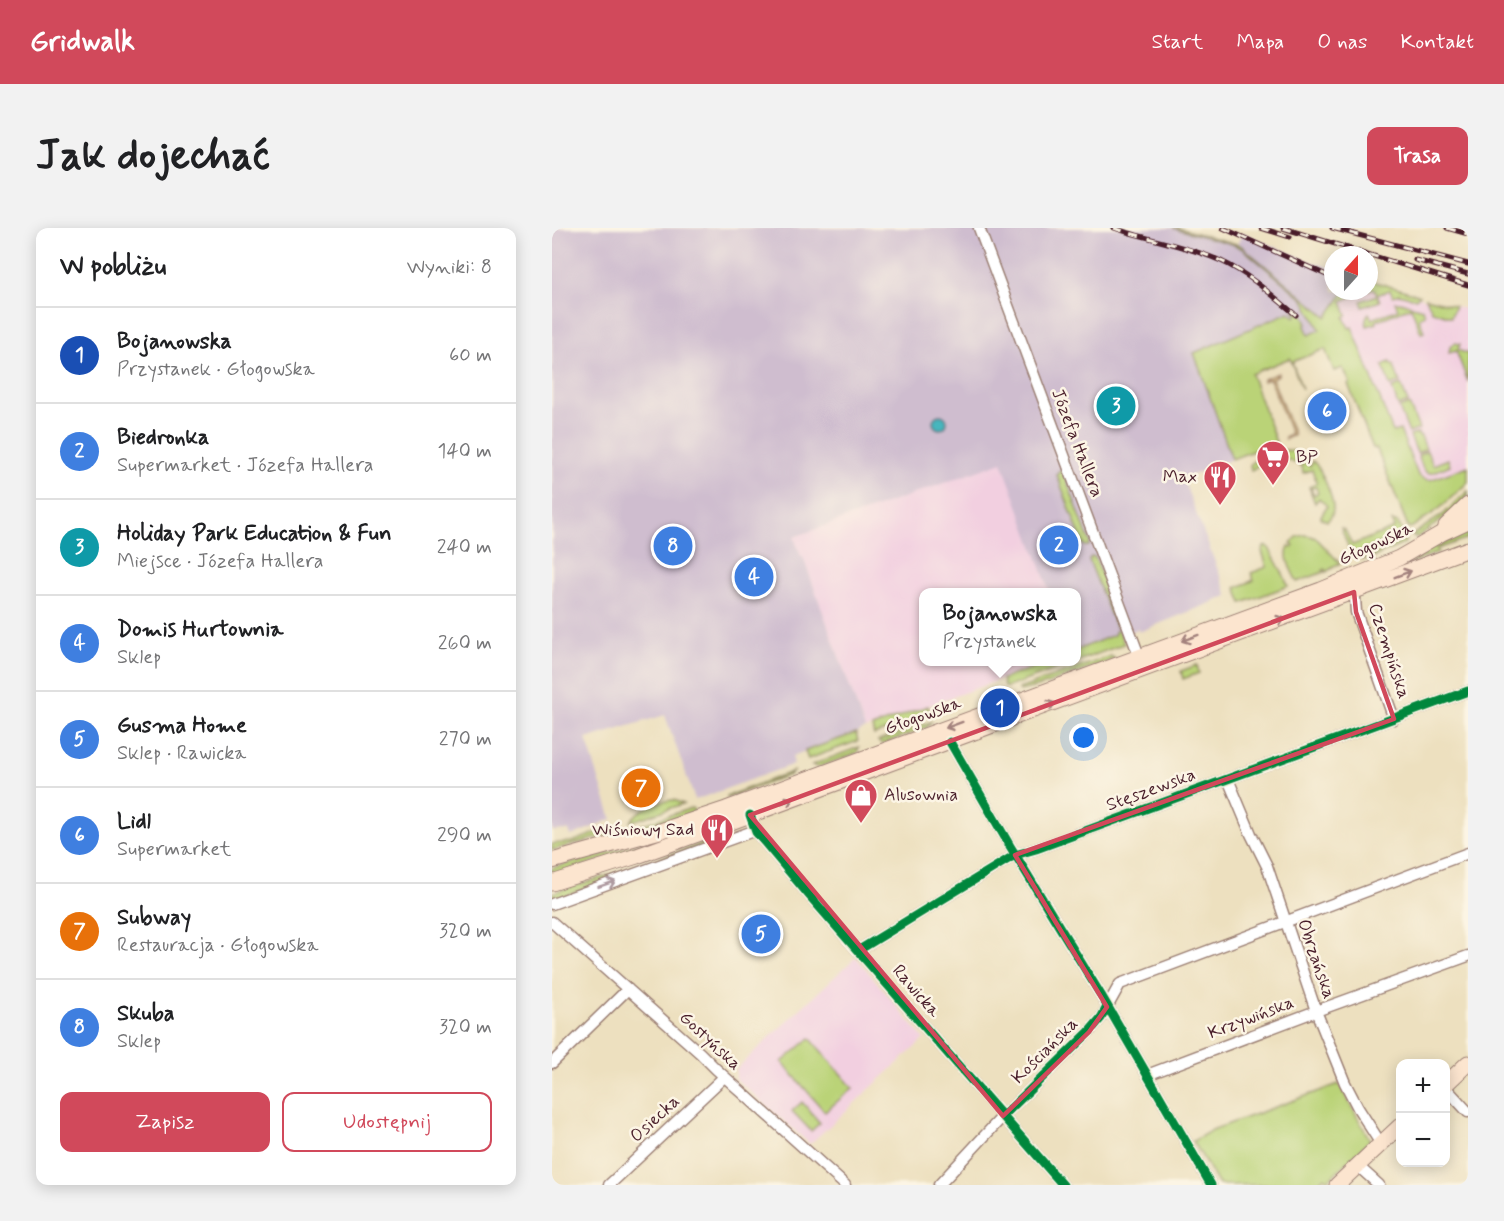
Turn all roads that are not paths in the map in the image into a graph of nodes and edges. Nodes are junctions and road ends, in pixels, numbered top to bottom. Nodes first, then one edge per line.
1 (979, 228) edge
2 (1468, 505) edge
3 (1468, 521) edge
4 (1427, 541) junction
5 (1468, 549) edge
6 (1461, 554) edge
7 (1354, 592) junction
8 (1142, 663) junction
9 (1468, 691) edge
10 (1394, 719) junction
11 (950, 742) junction
12 (1228, 779) junction
13 (750, 815) junction
14 (756, 830) junction
15 (1468, 853) edge
16 (1015, 855) junction
17 (552, 861) edge
18 (552, 883) edge
19 (552, 904) edge
20 (552, 922) edge
21 (1286, 922) junction
22 (859, 950) junction
23 (1468, 956) edge
24 (628, 989) junction
25 (1107, 1007) junction
26 (1316, 1011) junction
27 (552, 1063) edge
28 (1468, 1063) edge
29 (1147, 1075) junction
30 (724, 1077) junction
31 (1450, 1080) edge
32 (1450, 1093) edge
33 (1468, 1112) edge
34 (1003, 1116) junction
35 (1396, 1130) edge
36 (1381, 1144) junction
37 (1358, 1166) junction
38 (609, 1185) edge
39 (845, 1185) edge
40 (939, 1185) edge
41 (1063, 1185) edge
42 (1211, 1185) edge
43 (1338, 1185) edge
44 (1379, 1185) edge

1 - 8 street, Józefa Hallera
2 - 4 main road
3 - 4 main road, Głogowska
4 -> 8 main road, Głogowska
5 - 6 main road, Głogowska
7 -> 6 main road, Głogowska
8 -> 7 main road, Głogowska
7 - 10 street, Czempińska
11 -> 8 main road, Głogowska
8 -> 17 main road, Głogowska
9 - 10 street, Stęszewska
10 - 12 street, Stęszewska
13 -> 11 main road, Głogowska
11 - 16 street
12 - 16 street, Stęszewska
12 - 21 street, Obrzańska
13 - 14 street, Rawicka
13 - 18 main road, Głogowska
19 -> 14 street
14 - 22 street, Rawicka
15 - 21 street, Kościańska
16 - 22 street, Stęszewska
16 - 25 street
20 - 24 street, Gostyńska
21 - 25 street, Kościańska
21 - 26 street, Obrzańska
22 - 34 street, Rawicka
23 - 26 street, Krzywińska
24 - 27 street
24 - 30 street, Gostyńska
25 - 29 street
25 - 34 street, Kościańska
26 - 29 street, Krzywińska
26 - 36 street, Obrzańska
28 - 31 main road
29 - 42 street
30 - 38 street, Osiecka
30 - 39 street, Gostyńska
32 - 33 street
34 - 40 street, Kościańska
34 - 41 street, Rawicka
35 - 36 main road
36 - 37 main road
37 - 43 main road
37 - 44 street

